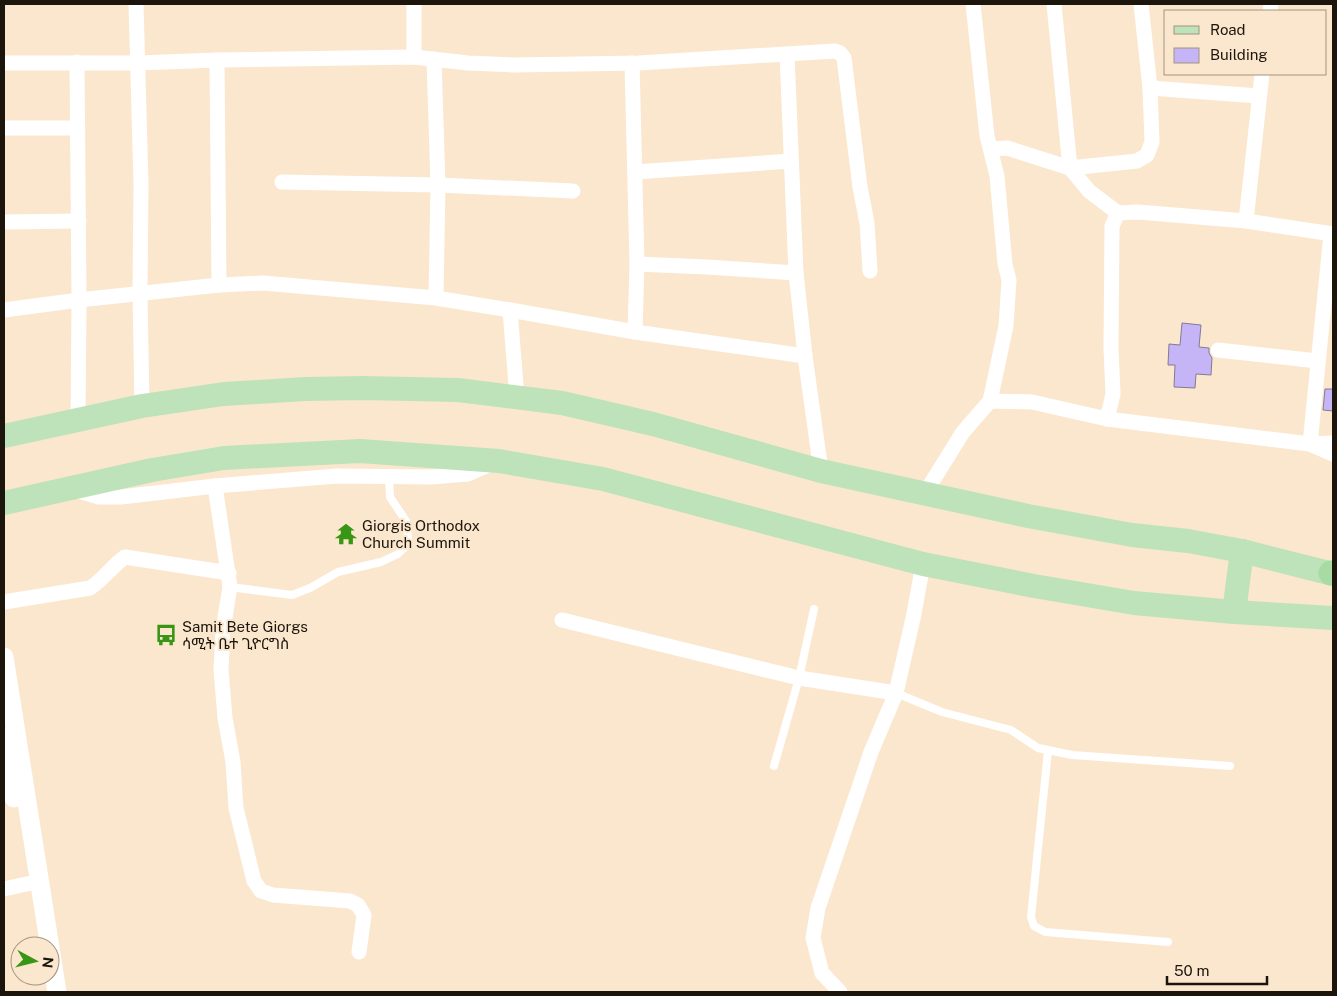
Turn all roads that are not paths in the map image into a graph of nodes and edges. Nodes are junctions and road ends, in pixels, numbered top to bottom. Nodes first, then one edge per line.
1 (136, 4) edge
2 (414, 4) edge
3 (973, 4) edge
4 (1054, 4) edge
5 (1141, 4) edge
6 (786, 54) junction
7 (414, 57) junction
8 (434, 59) junction
9 (217, 60) junction
10 (77, 62) junction
11 (4, 63) edge
12 (138, 63) junction
13 (632, 63) junction
14 (1262, 75) edge
15 (1150, 88) junction
16 (1259, 96) junction
17 (4, 128) edge
18 (78, 128) junction
19 (991, 149) junction
20 (791, 160) junction
21 (1070, 168) junction
22 (635, 172) junction
23 (282, 182) dead end
24 (438, 185) junction
25 (573, 191) dead end
26 (1118, 213) junction
27 (79, 220) junction
28 (1246, 221) junction
29 (4, 222) edge
30 (1332, 234) edge
31 (637, 264) junction
32 (870, 271) dead end
33 (796, 273) junction
34 (219, 285) junction
35 (140, 294) junction
36 (436, 298) junction
37 (79, 300) junction
38 (4, 310) edge
39 (510, 310) junction
40 (635, 332) junction
41 (1218, 350) dead end
42 (805, 356) junction
43 (1318, 361) junction
44 (517, 398) junction
45 (990, 401) junction
46 (142, 406) junction
47 (1107, 419) junction
48 (78, 420) junction
49 (4, 436) edge
50 (1333, 443) edge
51 (1310, 444) junction
52 (1333, 454) edge
53 (499, 461) junction
54 (820, 470) junction
55 (389, 477) junction
56 (215, 486) junction
57 (69, 489) junction
58 (925, 493) junction
59 (4, 503) edge
60 (1242, 551) junction
61 (923, 564) junction
62 (1333, 573) edge
63 (229, 580) junction
64 (4, 602) edge
65 (814, 609) dead end
66 (1234, 612) junction
67 (1333, 618) edge
68 (562, 620) dead end
69 (4, 658) edge
70 (799, 678) junction
71 (896, 693) junction
72 (4, 738) edge
73 (1048, 751) junction
74 (774, 766) dead end
75 (1230, 766) dead end
76 (34, 883) junction
77 (4, 889) edge
78 (37, 936) edge
79 (1168, 942) dead end
80 (359, 952) dead end
81 (57, 992) edge
82 (840, 992) edge

1 - 12 street
2 - 7 street
3 - 19 street
4 - 21 street
5 - 15 street
6 - 13 street
6 - 20 street
6 - 32 street
7 - 8 street
7 - 9 street
8 - 13 street
8 - 24 street
9 - 12 street
9 - 34 street
10 - 11 street
10 - 12 street
10 - 18 street
12 - 35 street
13 - 22 street
14 - 16 street
15 - 16 street
15 - 21 street
16 - 28 street
17 - 18 street
18 - 27 street
19 - 21 street
19 - 45 street
20 - 22 street
20 - 33 street
21 - 26 street
22 - 31 street
23 - 24 street
24 - 25 street
24 - 36 street
26 - 28 street
26 - 47 street
27 - 29 street
27 - 37 street
28 - 30 street
30 - 43 street
31 - 33 street
31 - 40 street
33 - 42 street
34 - 35 street
34 - 36 street
35 - 37 street
35 - 46 street
36 - 39 street
37 - 38 street
37 - 48 street
39 - 40 street
39 - 44 street
40 - 42 street
41 - 43 street
42 - 54 street
43 - 51 street
44 - 46 main road
44 - 54 main road
45 - 47 street
45 - 58 street
46 - 48 main road
47 - 51 street
48 - 49 main road
50 - 51 street
51 - 52 street
53 - 55 street
53 - 57 main road
53 - 61 main road
54 - 58 main road
55 - 56 street
55 - 63 lane
56 - 57 street
56 - 63 street
57 - 59 main road
58 - 60 main road
60 - 62 main road
60 - 66 main road
61 - 66 main road
61 - 71 street
63 - 64 street
63 - 80 street
65 - 70 lane
66 - 67 main road
68 - 70 street
69 - 76 street
70 - 71 street
70 - 74 lane
71 - 73 lane
71 - 82 street
72 - 76 street
73 - 75 lane
73 - 79 lane
76 - 77 street
76 - 78 street
76 - 81 street

